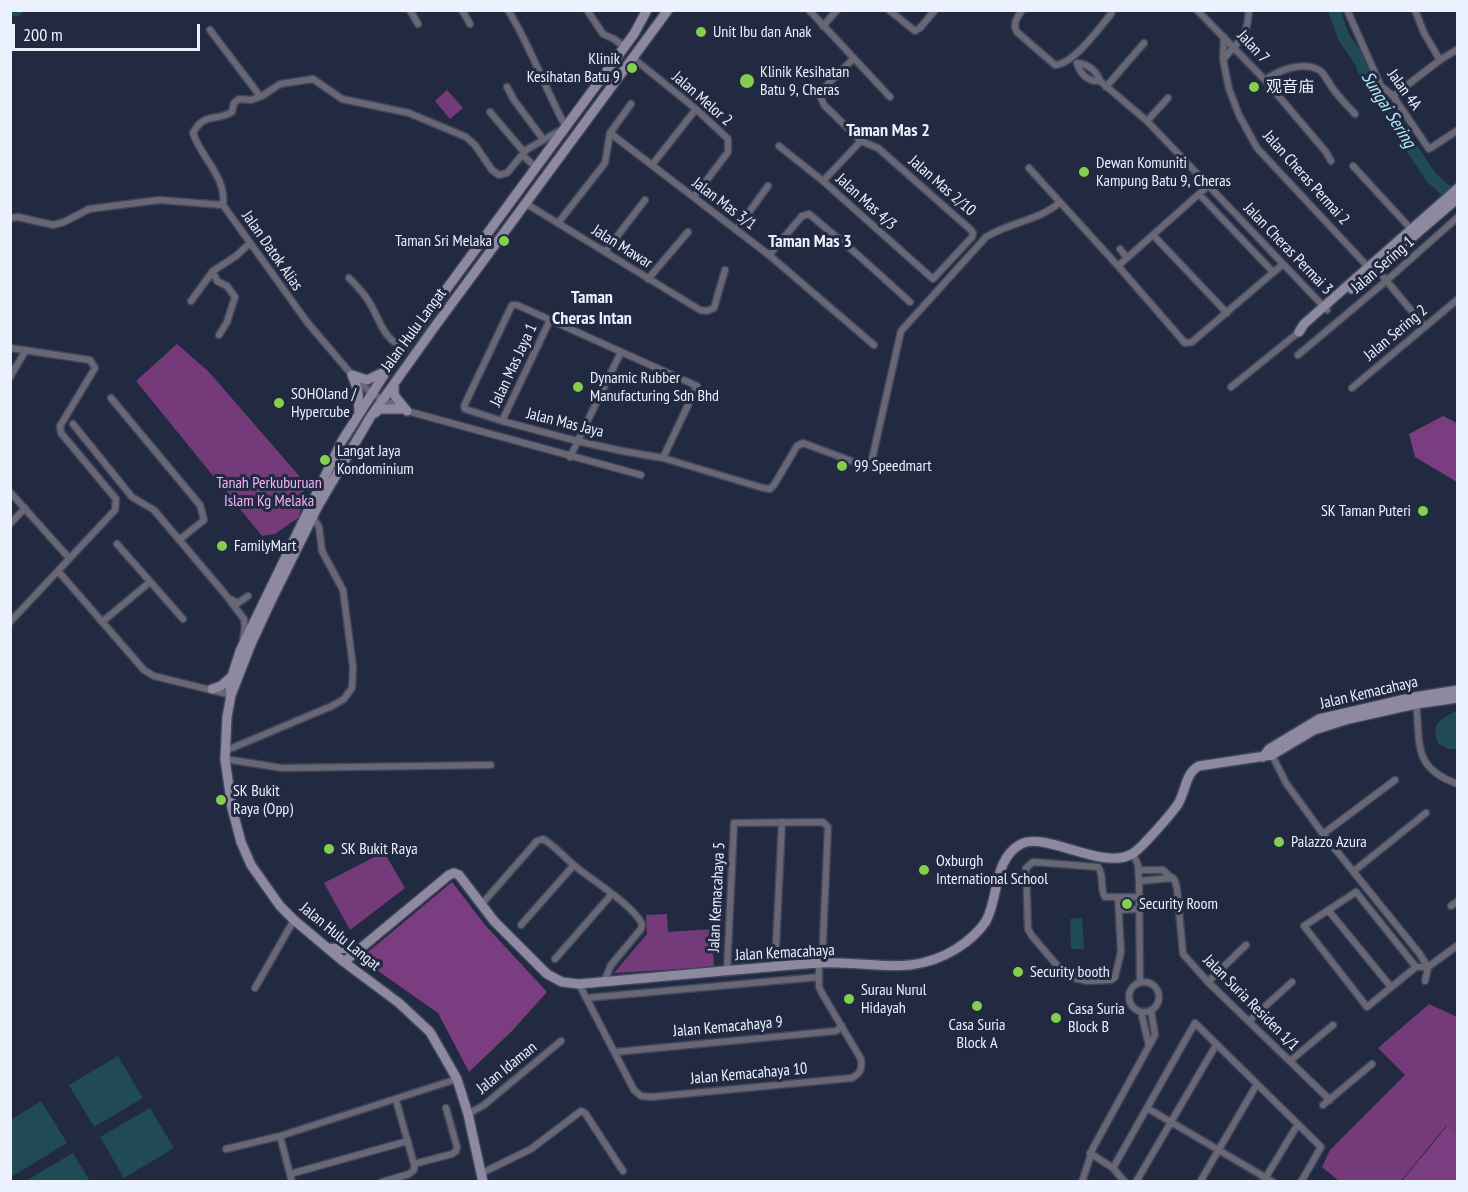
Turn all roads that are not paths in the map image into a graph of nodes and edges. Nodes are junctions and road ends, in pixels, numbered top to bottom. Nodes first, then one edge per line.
1 (410, 10) edge
2 (462, 10) edge
3 (508, 10) edge
4 (586, 10) edge
5 (668, 10) edge
6 (809, 10) edge
7 (837, 10) edge
8 (889, 10) edge
9 (935, 10) edge
10 (1022, 10) edge
11 (1112, 10) edge
12 (1197, 10) edge
13 (1249, 10) edge
14 (1347, 10) edge
15 (1415, 10) edge
16 (641, 13) edge
17 (418, 24) dead end
18 (470, 24) dead end
19 (823, 26) junction
20 (210, 30) dead end
21 (1224, 37) junction
22 (1144, 44) dead end
23 (625, 47) junction
24 (1234, 47) junction
25 (1458, 49) edge
26 (633, 58) junction
27 (854, 58) junction
28 (1224, 59) junction
29 (1440, 60) junction
30 (1074, 61) junction
31 (1265, 80) junction
32 (507, 87) dead end
33 (1107, 87) junction
34 (260, 96) junction
35 (1394, 96) junction
36 (890, 97) dead end
37 (1168, 98) dead end
38 (631, 104) dead end
39 (696, 109) junction
40 (490, 112) dead end
41 (1355, 114) dead end
42 (1148, 121) junction
43 (566, 127) junction
44 (1458, 129) edge
45 (610, 133) junction
46 (543, 139) junction
47 (861, 141) junction
48 (779, 146) dead end
49 (523, 154) junction
50 (1331, 161) dead end
51 (651, 165) junction
52 (1353, 166) dead end
53 (536, 167) junction
54 (1029, 168) dead end
55 (823, 182) junction
56 (1209, 185) junction
57 (768, 186) dead end
58 (1457, 188) edge
59 (1199, 194) junction
60 (694, 197) junction
61 (1458, 198) edge
62 (645, 200) dead end
63 (1060, 202) junction
64 (525, 203) junction
65 (223, 205) junction
66 (1443, 206) junction
67 (1458, 217) edge
68 (10, 218) edge
69 (558, 223) junction
70 (1411, 229) junction
71 (736, 230) junction
72 (688, 232) dead end
73 (1153, 235) junction
74 (250, 243) junction
75 (1120, 249) dead end
76 (605, 252) junction
77 (769, 255) junction
78 (1127, 258) junction
79 (1283, 264) junction
80 (1118, 266) junction
81 (1372, 268) junction
82 (725, 270) dead end
83 (213, 271) junction
84 (1274, 272) junction
85 (349, 278) dead end
86 (648, 279) junction
87 (933, 279) joint
88 (1386, 281) junction
89 (1458, 299) edge
90 (191, 301) dead end
91 (910, 302) dead end
92 (1325, 308) junction
93 (1227, 313) junction
94 (550, 320) junction
95 (1425, 327) junction
96 (1299, 332) joint
97 (219, 335) dead end
98 (874, 345) dead end
99 (405, 347) junction
100 (10, 348) edge
101 (26, 350) junction
102 (621, 352) junction
103 (1298, 355) dead end
104 (387, 370) junction
105 (352, 375) junction
106 (10, 377) edge
107 (396, 379) junction
108 (1231, 387) dead end
109 (1352, 388) dead end
110 (372, 394) junction
111 (111, 398) dead end
112 (382, 400) junction
113 (404, 410) junction
114 (359, 414) junction
115 (370, 416) junction
116 (502, 421) junction
117 (73, 424) dead end
118 (578, 441) junction
119 (570, 457) junction
120 (663, 458) junction
121 (641, 475) dead end
122 (10, 492) edge
123 (26, 508) junction
124 (313, 517) junction
125 (10, 524) edge
126 (179, 540) junction
127 (117, 544) dead end
128 (69, 558) junction
129 (58, 571) junction
130 (150, 582) junction
131 (225, 594) junction
132 (248, 596) dead end
133 (183, 619) dead end
134 (102, 621) junction
135 (10, 622) edge
136 (240, 651) junction
137 (232, 676) junction
138 (213, 689) junction
139 (1458, 690) edge
140 (231, 695) junction
141 (1458, 698) edge
142 (1415, 700) junction
143 (1268, 754) junction
144 (225, 755) junction
145 (491, 765) dead end
146 (1395, 780) dead end
147 (1458, 784) edge
148 (1426, 813) dead end
149 (782, 822) junction
150 (1323, 834) junction
151 (1132, 854) junction
152 (574, 865) junction
153 (1138, 870) junction
154 (1354, 872) junction
155 (1173, 878) junction
156 (1139, 881) junction
157 (611, 895) junction
158 (1140, 897) junction
159 (1118, 898) junction
160 (1458, 901) edge
161 (482, 905) junction
162 (1451, 906) dead end
163 (1140, 909) junction
164 (1119, 910) junction
165 (1328, 910) junction
166 (294, 920) junction
167 (521, 925) dead end
168 (1246, 945) dead end
169 (1458, 945) edge
170 (328, 948) junction
171 (360, 949) junction
172 (555, 959) dead end
173 (344, 962) junction
174 (820, 963) junction
175 (776, 967) junction
176 (1416, 967) junction
177 (1428, 968) junction
178 (727, 971) junction
179 (819, 977) junction
180 (1425, 981) dead end
181 (604, 982) junction
182 (1140, 982) junction
183 (1208, 982) junction
184 (1292, 982) dead end
185 (579, 984) junction
186 (1391, 987) junction
187 (255, 988) dead end
188 (586, 998) junction
189 (1151, 1011) junction
190 (1141, 1012) junction
191 (1250, 1021) junction
192 (1333, 1025) dead end
193 (842, 1026) junction
194 (561, 1041) dead end
195 (1216, 1045) junction
196 (1149, 1047) junction
197 (615, 1052) junction
198 (1290, 1061) junction
199 (1372, 1064) dead end
200 (457, 1079) junction
201 (1257, 1084) junction
202 (396, 1100) junction
203 (1330, 1100) junction
204 (1323, 1105) dead end
205 (1147, 1107) junction
206 (446, 1108) dead end
207 (468, 1114) junction
208 (1172, 1121) junction
209 (1298, 1124) junction
210 (280, 1136) junction
211 (408, 1141) junction
212 (226, 1149) dead end
213 (1219, 1150) junction
214 (1090, 1153) junction
215 (414, 1164) junction
216 (1113, 1168) junction
217 (623, 1171) dead end
218 (290, 1174) junction
219 (483, 1177) edge
220 (1265, 1179) edge
221 (292, 1182) edge
222 (382, 1182) edge
223 (1082, 1182) edge
224 (1125, 1182) edge
225 (1136, 1182) edge
226 (1200, 1182) edge
227 (1274, 1182) edge
228 (1301, 1182) edge

1 - 17 street
2 - 18 street
3 - 43 street
4 - 23 street
5 - 26 main road, Jalan Hulu Langat
6 - 19 street
7 - 19 street
8 - 9 street
10 - 30 street
11 - 30 street
12 - 21 street, Jalan 7
13 - 24 street
14 - 35 street, Jalan 4A
15 - 29 street
16 - 23 main road, Jalan Hulu Langat
19 - 27 street
20 - 34 street
21 - 24 street, Jalan 7
21 - 28 street, Jalan Cheras Permai 2
22 - 33 street
23 - 43 main road, Jalan Hulu Langat
24 - 28 street
24 - 31 street, Jalan 7
25 - 29 street
26 - 39 street, Jalan Melor 2
26 - 64 main road, Jalan Hulu Langat
27 - 36 street
27 - 47 street, Jalan Mas 2/10
28 - 81 street, Jalan Cheras Permai 2
29 - 35 street
30 - 33 street, Jalan Cheras Permai 3
31 - 41 street
31 - 50 street, Jalan 7
32 - 46 street
33 - 42 street, Jalan Cheras Permai 3
34 - 49 street
34 - 65 street
35 - 44 street, Jalan 4A
37 - 42 street
38 - 45 street
39 - 51 street
39 - 60 street, Jalan Melor 2
40 - 49 street
42 - 56 street, Jalan Cheras Permai 3
43 - 46 street
43 - 53 main road, Jalan Hulu Langat
45 - 51 street, Jalan Mas 3/1
45 - 69 street
46 - 49 street
47 - 55 street
47 - 87 street, Jalan Mas 2/10
48 - 55 street, Jalan Mas 4/3
49 - 53 street
51 - 60 street, Jalan Mas 3/1
52 - 70 street
53 - 99 main road, Jalan Hulu Langat
54 - 63 street
55 - 87 street, Jalan Mas 4/3
56 - 59 street
56 - 79 street, Jalan Cheras Permai 3
57 - 71 street
58 - 66 main road
59 - 73 street
59 - 84 street
60 - 71 street, Jalan Mas 3/1
61 - 66 main road
62 - 76 street
63 - 80 street
63 - 120 street, Jalan Mas Jaya
64 - 69 street, Jalan Mawar
64 - 107 main road, Jalan Hulu Langat
65 - 68 street, Jalan Datok Alias
65 - 74 street, Jalan Datok Alias
66 - 70 main road
66 - 81 main road
67 - 88 street, Jalan Sering 1
69 - 76 street, Jalan Mawar
70 - 81 main road
71 - 77 street, Jalan Mas 3/1
72 - 86 street
73 - 78 street
73 - 93 street
74 - 83 street
74 - 105 street, Jalan Datok Alias
75 - 78 street
76 - 86 street, Jalan Mawar
77 - 91 street
77 - 98 street, Jalan Mas 3/1
78 - 80 street
79 - 84 street
79 - 92 street, Jalan Cheras Permai 3
80 - 93 street
81 - 88 street, Jalan Cheras Permai 2
81 - 92 main road
82 - 86 street, Jalan Mawar
83 - 90 street
83 - 97 street
84 - 93 street
85 - 99 street
88 - 95 street, Jalan Cheras Permai 2
88 - 103 street, Jalan Sering 1
89 - 95 street, Jalan Sering 2
92 - 96 main road
94 - 102 street
94 - 116 street, Jalan Mas Jaya 1
94 - 116 street, Jalan Mas Jaya
95 - 109 street, Jalan Sering 2
96 - 108 street
99 - 104 main road, Jalan Hulu Langat
100 - 101 street
101 - 106 street
101 - 128 street
102 - 118 street
102 - 120 street
104 - 105 main road
104 - 110 main road, Jalan Hulu Langat
105 - 110 street, Jalan Datok Alias
105 - 114 main road
107 - 112 main road, Jalan Hulu Langat
107 - 113 main road
110 - 112 street, Jalan Datok Alias
110 - 114 main road, Jalan Hulu Langat
111 - 126 street
112 - 113 street, Jalan Datok Alias
112 - 115 main road, Jalan Hulu Langat
113 - 115 main road
113 - 119 street, Jalan Datok Alias
114 - 136 main road, Jalan Hulu Langat
115 - 124 main road, Jalan Hulu Langat
116 - 118 street, Jalan Mas Jaya
117 - 126 street
118 - 119 street
118 - 120 street, Jalan Mas Jaya
119 - 121 street, Jalan Datok Alias
122 - 123 street
123 - 125 street
123 - 128 street
124 - 140 main road, Jalan Hulu Langat
124 - 144 street
126 - 131 street
127 - 130 street
128 - 129 street
129 - 134 street
129 - 135 street
130 - 133 street
130 - 134 street
131 - 132 street
131 - 136 street
134 - 138 street
136 - 137 main road, Jalan Hulu Langat
137 - 138 main road
137 - 140 main road, Jalan Hulu Langat
138 - 140 street
139 - 142 main road, Jalan Kemacahaya
140 - 144 main road, Jalan Hulu Langat
141 - 142 main road, Jalan Kemacahaya
142 - 143 main road, Jalan Kemacahaya
142 - 147 street
143 - 150 street
143 - 151 main road, Jalan Kemacahaya
144 - 145 street
144 - 166 main road, Jalan Hulu Langat
146 - 150 street
148 - 154 street
149 - 174 street
149 - 175 street
149 - 178 street, Jalan Kemacahaya 5
150 - 154 street
151 - 153 street
151 - 174 main road, Jalan Kemacahaya
152 - 157 street
152 - 161 street
152 - 167 street
153 - 155 street
153 - 156 street
154 - 177 street
155 - 156 street
155 - 183 street, Jalan Suria Residen 1/1
156 - 158 street
157 - 172 street
157 - 181 street
158 - 159 street
158 - 163 street
159 - 164 street
159 - 164 street
160 - 162 street
161 - 171 main road, Jalan Kemacahaya
161 - 185 main road, Jalan Kemacahaya
163 - 164 street
163 - 182 street
165 - 176 street
165 - 186 street
165 - 186 street
166 - 170 main road, Jalan Hulu Langat
166 - 187 street
168 - 183 street
169 - 177 street
170 - 171 main road
170 - 173 main road, Jalan Hulu Langat
171 - 173 main road, Jalan Kemacahaya
173 - 200 main road, Jalan Hulu Langat
174 - 175 main road, Jalan Kemacahaya
174 - 179 street
175 - 178 main road, Jalan Kemacahaya
176 - 177 street
176 - 186 street
177 - 180 street
178 - 181 main road, Jalan Kemacahaya
179 - 188 street
179 - 193 street
181 - 185 main road, Jalan Kemacahaya
182 - 189 street
182 - 190 street
183 - 191 street, Jalan Suria Residen 1/1
184 - 191 street
185 - 188 street
188 - 197 street
189 - 190 street
189 - 196 street
190 - 196 street
191 - 198 street, Jalan Suria Residen 1/1
192 - 198 street
193 - 197 street, Jalan Kemacahaya 9
193 - 197 street, Jalan Kemacahaya 10
194 - 207 street, Jalan Idaman
195 - 201 street
195 - 205 street
195 - 208 street
196 - 214 street
198 - 203 street, Jalan Suria Residen 1/1
199 - 203 street
200 - 202 street
200 - 207 main road, Jalan Hulu Langat
201 - 209 street
201 - 213 street
202 - 210 street
202 - 211 street
203 - 204 street
205 - 208 street
205 - 216 street
206 - 215 street
207 - 219 main road, Jalan Hulu Langat
208 - 213 street
208 - 225 street
209 - 220 street
209 - 228 street
210 - 212 street
210 - 218 street
211 - 215 street
211 - 218 street
213 - 220 street
213 - 226 street
214 - 216 street
214 - 223 street
215 - 222 street
216 - 224 street
217 - 219 street
218 - 221 street
220 - 227 street

